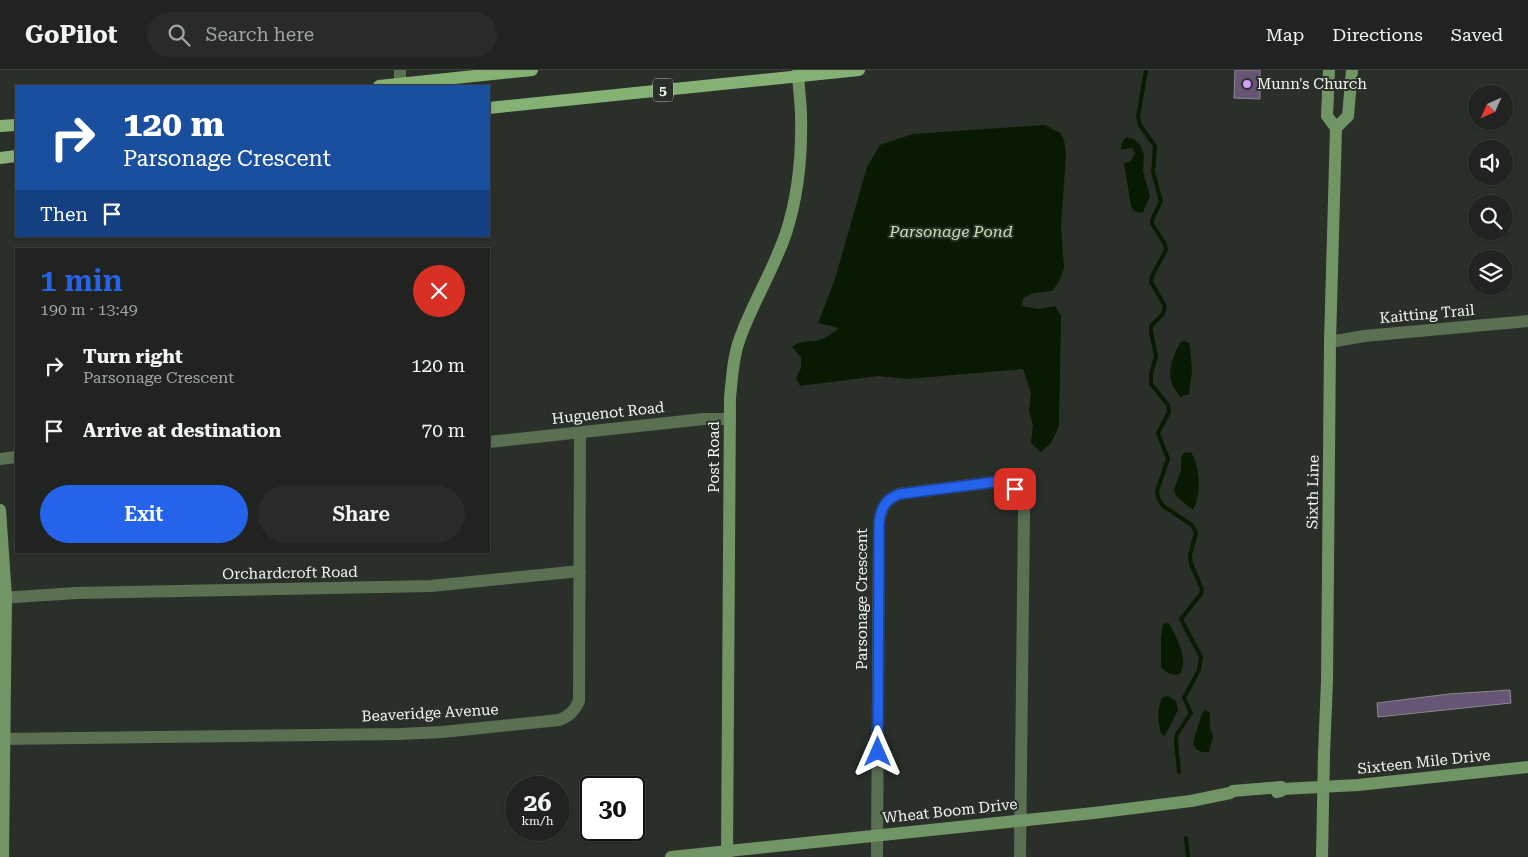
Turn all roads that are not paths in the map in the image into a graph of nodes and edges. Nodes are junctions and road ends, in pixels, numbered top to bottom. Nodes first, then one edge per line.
1 (400, 70) edge
2 (532, 70) edge
3 (859, 70) edge
4 (1329, 70) edge
5 (1352, 70) edge
6 (798, 73) edge
7 (400, 84) junction
8 (390, 85) edge
9 (490, 108) edge
10 (15, 125) edge
11 (0, 126) edge
12 (1336, 128) junction
13 (15, 156) edge
14 (0, 158) edge
15 (1528, 321) edge
16 (1330, 342) junction
17 (730, 419) junction
18 (580, 432) junction
19 (490, 442) edge
20 (15, 457) edge
21 (0, 459) edge
22 (0, 510) edge
23 (580, 571) junction
24 (3, 598) edge
25 (2, 738) edge
26 (1528, 767) edge
27 (1323, 787) junction
28 (1021, 820) junction
29 (877, 835) junction
30 (727, 854) edge
31 (3, 857) edge
32 (671, 857) edge
33 (877, 857) edge
34 (1020, 857) edge
35 (1322, 857) edge

1 - 7 street
2 - 7 main road
3 - 6 main road, 5
4 - 12 street, Sixth Line
5 - 12 street
6 - 9 main road, 5
6 - 17 street, Post Road
7 - 8 main road
10 - 11 main road
12 - 16 street, Sixth Line
13 - 14 main road
15 - 16 street, Kaitting Trail
16 - 27 street, Sixth Line
17 - 18 street, Huguenot Road
17 - 30 street, Post Road
18 - 19 street, Huguenot Road
18 - 23 street, Beaveridge Avenue
20 - 21 street
22 - 24 street
23 - 24 street, Orchardcroft Road
23 - 25 street, Beaveridge Avenue
24 - 25 street
25 - 31 street
26 - 27 street, Sixteen Mile Drive
27 - 28 street, Wheat Boom Drive
27 - 35 street, Sixth Line
28 - 29 street, Wheat Boom Drive
28 - 29 street, Parsonage Crescent
28 - 34 street
29 - 30 street, Wheat Boom Drive
29 - 33 street
30 - 32 street, Wheat Boom Drive

